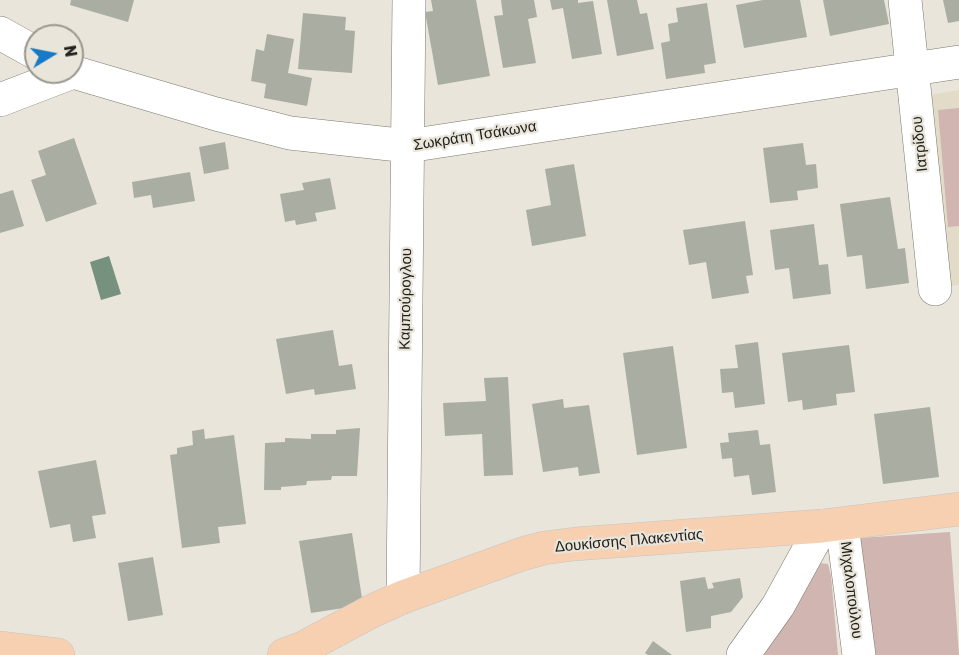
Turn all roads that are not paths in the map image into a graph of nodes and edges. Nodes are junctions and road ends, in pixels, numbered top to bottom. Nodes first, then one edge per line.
1 (409, 0) edge
2 (905, 0) edge
3 (0, 33) edge
4 (24, 46) edge
5 (959, 62) edge
6 (912, 69) junction
7 (84, 76) edge
8 (41, 84) edge
9 (0, 100) edge
10 (408, 146) junction
11 (935, 289) dead end
12 (959, 509) edge
13 (832, 525) junction
14 (403, 597) junction
15 (0, 648) edge
16 (58, 655) edge
17 (284, 655) edge
18 (743, 655) edge
19 (859, 655) edge

1 - 10 street, Καμπούρογλου
2 - 6 street, Ιατρίδου
3 - 4 street
5 - 6 street, Σωκράτη Τσάκωνα
6 - 10 street, Σωκράτη Τσάκωνα
6 - 11 street, Ιατρίδου
7 - 10 street, Σωκράτη Τσάκωνα
8 - 9 street, Σωκράτη Τσάκωνα
10 - 14 street, Καμπούρογλου
12 - 13 main road, Δουκίσσης Πλακεντίας
13 - 14 main road, Δουκίσσης Πλακεντίας
13 - 18 street
13 - 19 street, Μιχαλοπούλου
14 - 17 main road, Δουκίσσης Πλακεντίας
15 - 16 main road

